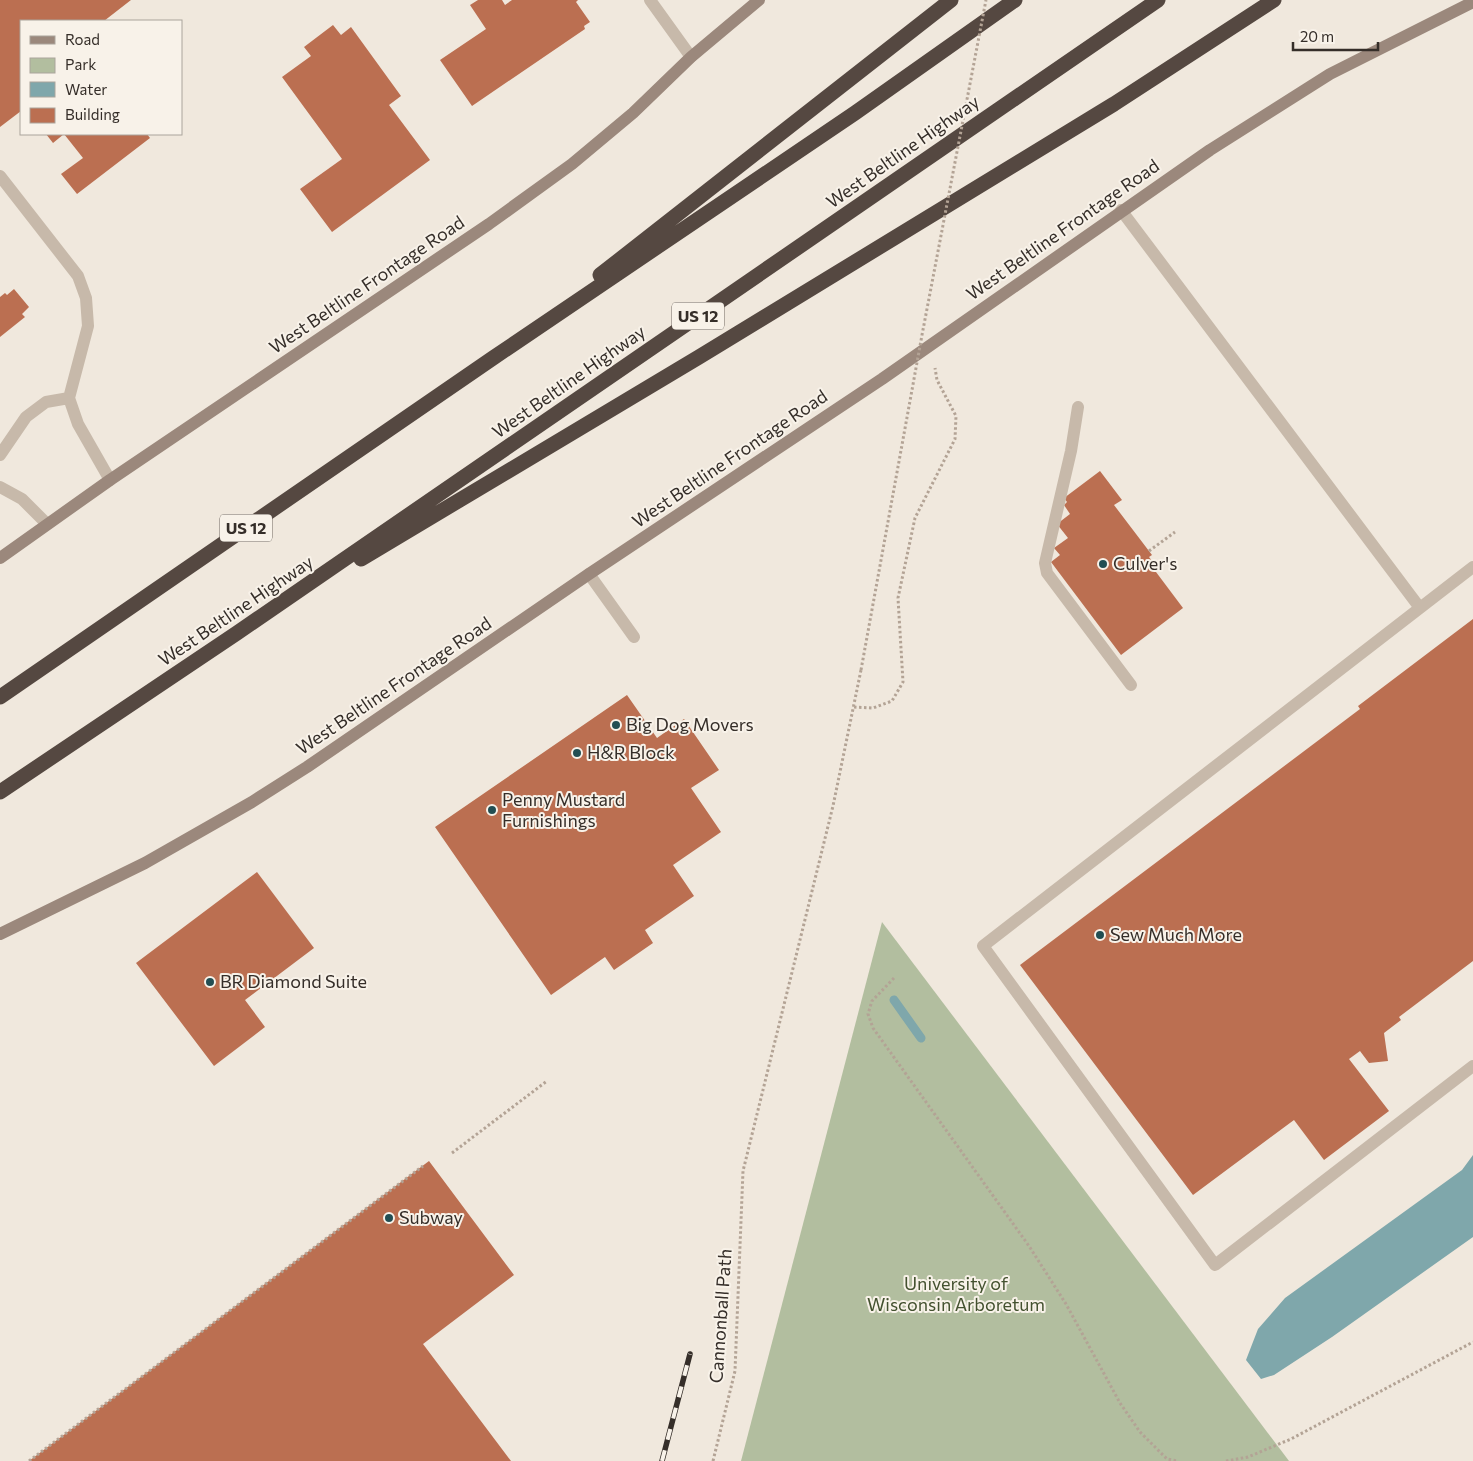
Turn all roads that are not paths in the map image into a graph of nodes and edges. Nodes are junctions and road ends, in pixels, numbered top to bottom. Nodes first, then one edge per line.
1 (650, 0) edge
2 (759, 0) edge
3 (952, 0) edge
4 (1015, 0) edge
5 (1158, 0) edge
6 (1274, 0) edge
7 (1473, 2) edge
8 (691, 57) junction
9 (0, 176) edge
10 (1121, 210) junction
11 (493, 358) junction
12 (69, 398) junction
13 (1078, 407) dead end
14 (0, 455) edge
15 (110, 480) junction
16 (0, 487) edge
17 (47, 524) junction
18 (0, 558) edge
19 (1473, 568) edge
20 (589, 574) junction
21 (1420, 608) junction
22 (237, 633) junction
23 (634, 637) dead end
24 (1132, 685) dead end
25 (0, 697) edge
26 (0, 792) edge
27 (0, 934) edge
28 (1473, 1066) edge

1 - 8 street
2 - 8 street, West Beltline Frontage Road
3 - 11 highway
4 - 11 highway, US 12
5 - 22 highway, West Beltline Highway / US 12
6 - 22 highway
7 - 10 street, West Beltline Frontage Road
8 - 15 street, West Beltline Frontage Road
9 - 12 street
10 - 20 street, West Beltline Frontage Road
10 - 21 street
11 - 25 highway, US 12
12 - 14 street
12 - 15 street
13 - 24 street
15 - 17 street, West Beltline Frontage Road
16 - 17 street
17 - 18 street, West Beltline Frontage Road
19 - 21 street
20 - 23 street
20 - 27 street, West Beltline Frontage Road
21 - 28 street
22 - 26 highway, West Beltline Highway / US 12

